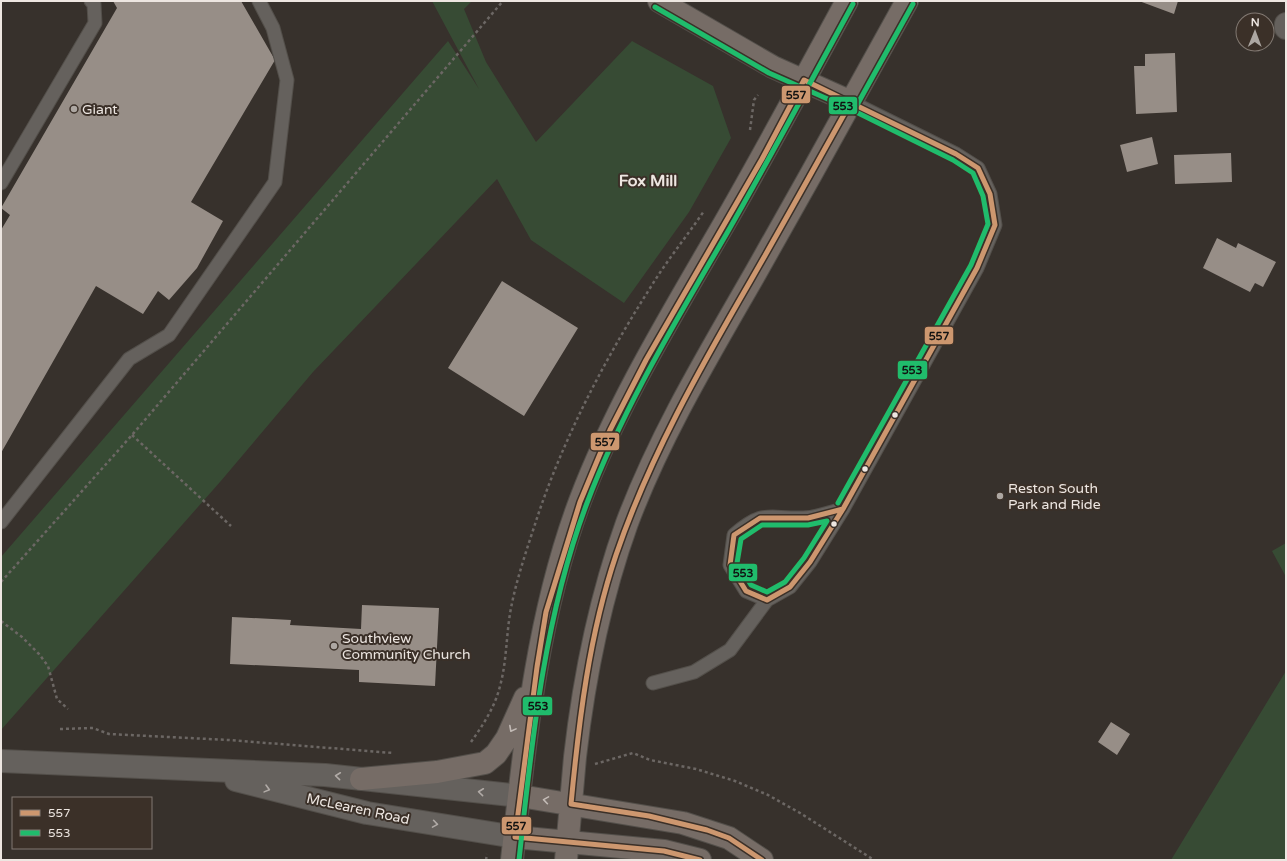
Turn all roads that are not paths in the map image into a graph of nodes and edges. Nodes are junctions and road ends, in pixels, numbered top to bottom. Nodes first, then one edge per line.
1 (91, 1) edge
2 (259, 1) edge
3 (659, 1) edge
4 (847, 1) edge
5 (907, 1) edge
6 (1286, 24) edge
7 (1286, 28) edge
8 (804, 80) junction
9 (851, 102) junction
10 (1, 183) edge
11 (843, 509) junction
12 (1, 522) edge
13 (767, 600) junction
14 (537, 667) junction
15 (653, 682) dead end
16 (1, 760) edge
17 (203, 770) junction
18 (362, 778) junction
19 (520, 796) junction
20 (571, 804) junction
21 (515, 836) junction
22 (567, 851) edge
23 (512, 860) edge
24 (700, 860) edge
25 (762, 860) edge

1 - 10 lane
2 - 12 lane
3 - 8 main road
4 - 8 main road
5 - 9 main road
6 - 7 street
8 - 9 main road
8 - 14 main road
9 - 11 lane
9 - 20 main road
11 - 13 lane
11 - 13 lane
13 - 15 lane
14 -> 18 main road
14 - 19 main road
16 - 17 street, McLearen Road
18 -> 17 street, McLearen Road
17 -> 21 street, McLearen Road
19 -> 18 street, McLearen Road
20 -> 19 main road
19 - 21 main road
20 - 22 main road
20 - 25 main road
21 - 22 main road
21 - 23 main road
22 - 24 main road

